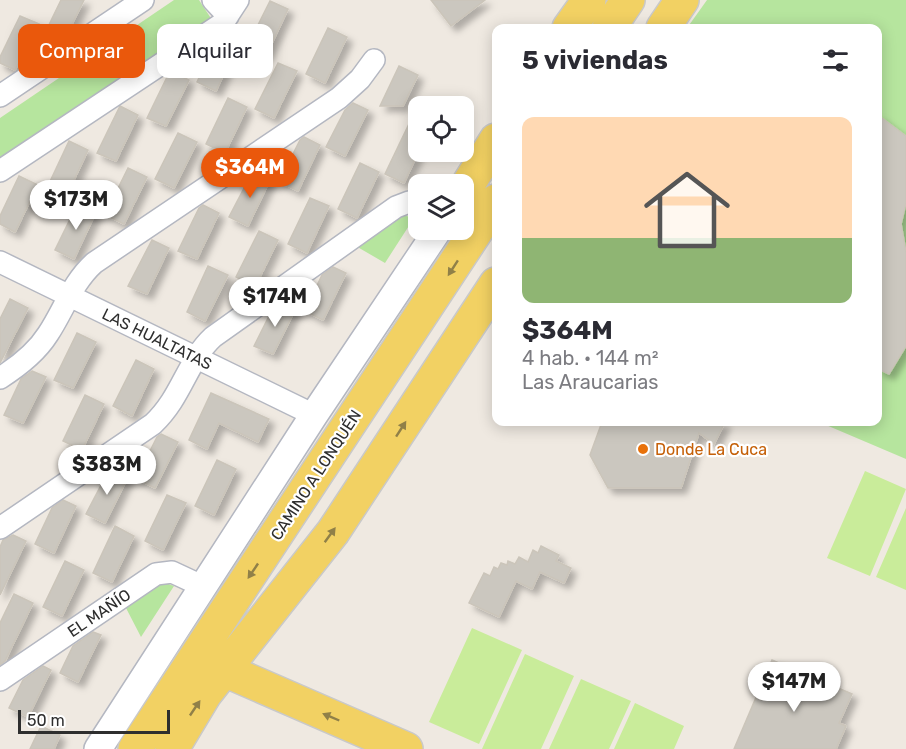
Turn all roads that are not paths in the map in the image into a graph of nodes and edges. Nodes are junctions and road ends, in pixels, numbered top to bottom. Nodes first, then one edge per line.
1 (143, 0) edge
2 (213, 0) edge
3 (589, 0) edge
4 (628, 0) edge
5 (682, 0) edge
6 (233, 8) edge
7 (572, 24) edge
8 (612, 24) edge
9 (666, 24) edge
10 (374, 60) dead end
11 (0, 96) edge
12 (492, 146) edge
13 (0, 171) edge
14 (474, 175) edge
15 (408, 202) edge
16 (492, 207) edge
17 (431, 240) edge
18 (0, 262) edge
19 (492, 290) edge
20 (69, 296) junction
21 (197, 358) junction
22 (0, 378) edge
23 (314, 415) junction
24 (0, 528) edge
25 (202, 586) junction
26 (210, 664) junction
27 (0, 680) edge
28 (98, 749) edge
29 (135, 749) edge
30 (172, 749) edge
31 (406, 749) edge

1 - 11 street
2 - 6 street
3 - 7 main road
4 - 8 main road
5 - 9 main road
6 - 13 street
10 - 20 street
12 - 14 main road
15 - 21 street
16 -> 26 main road, CAMINO A LONQUÉN
17 - 23 street, CAMINO A LONQUÉN
18 - 20 street, LAS HUALTATAS
26 -> 19 main road, CAMINO A LONQUÉN
20 - 21 street, LAS HUALTATAS
20 - 22 street
21 - 23 street, LAS HUALTATAS
21 - 24 street
23 - 25 street, CAMINO A LONQUÉN
25 - 27 street, EL MAÑÍO
25 - 28 street, CAMINO A LONQUÉN
26 - 29 main road, CAMINO A LONQUÉN
30 -> 26 main road, CAMINO A LONQUÉN
31 -> 26 main road

